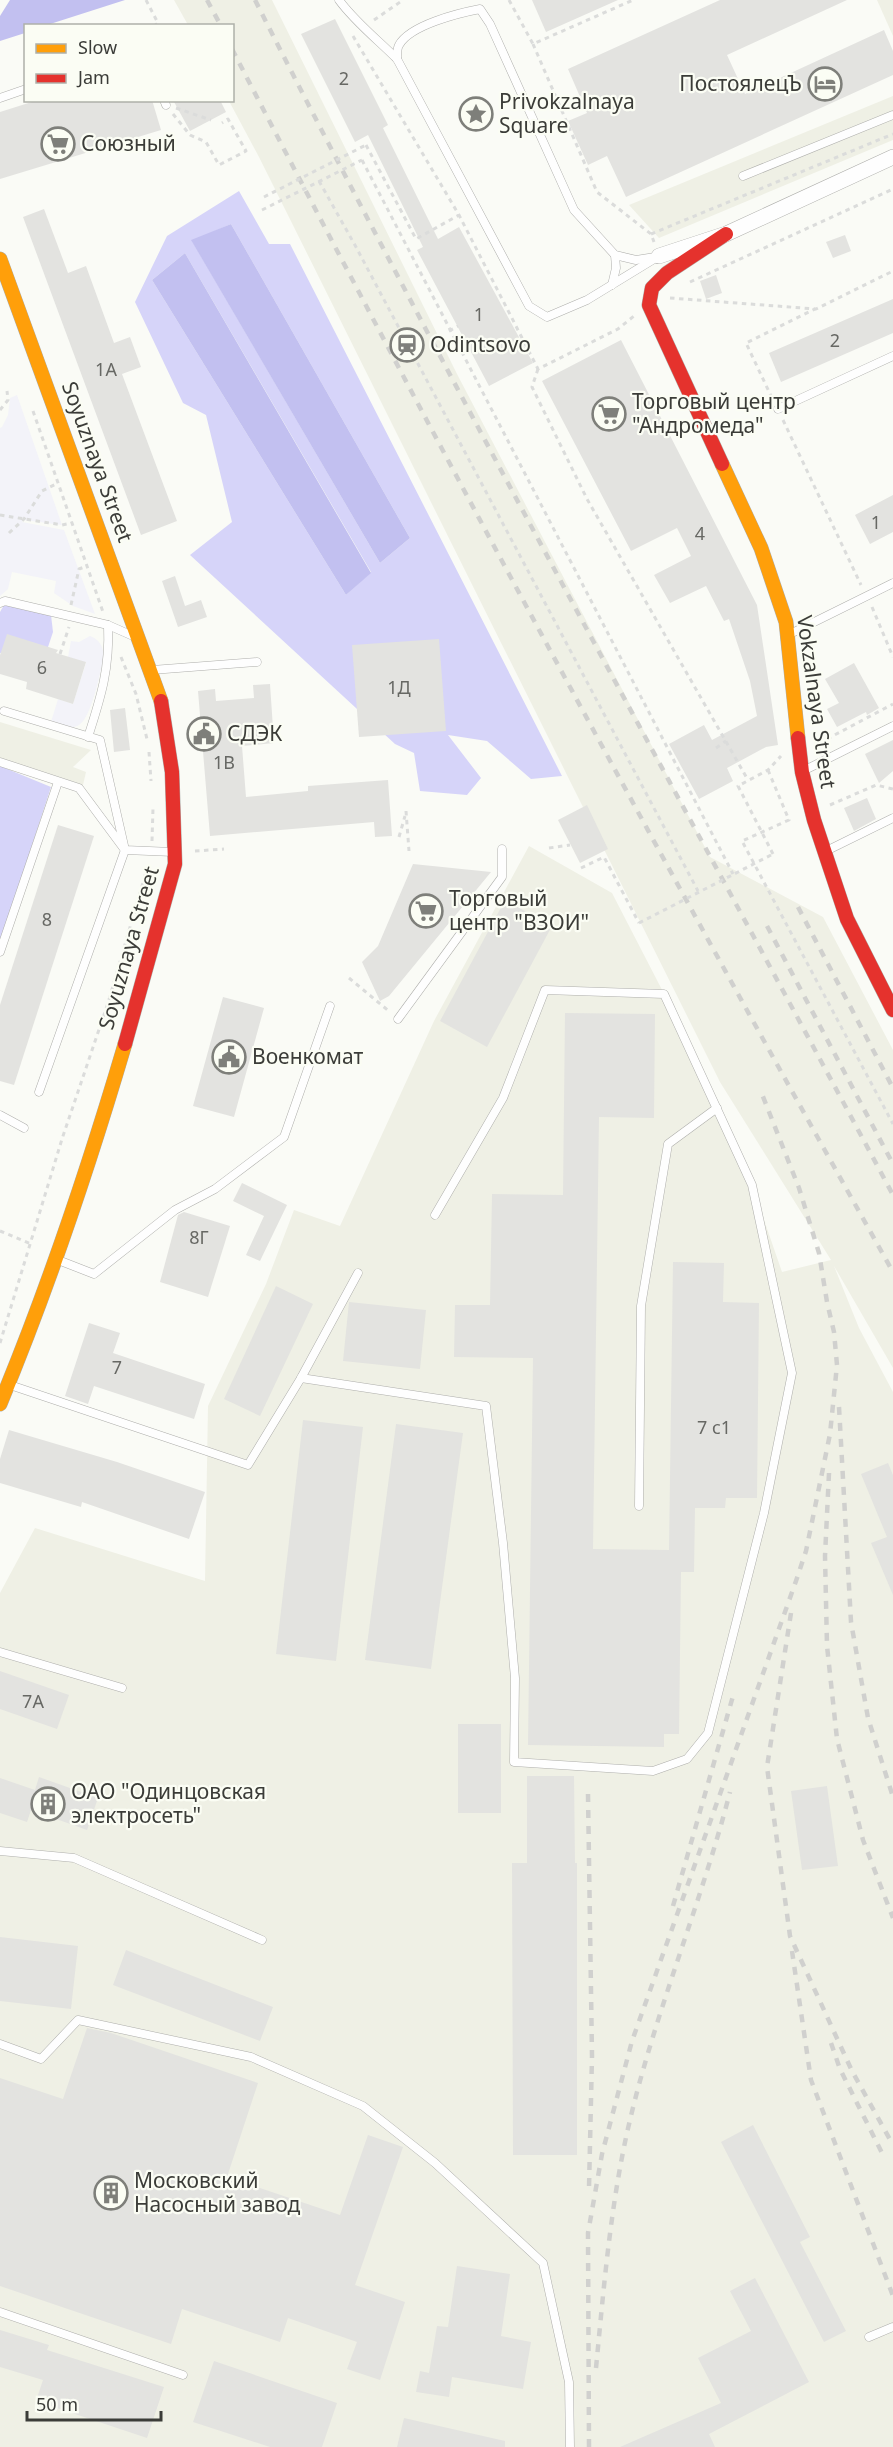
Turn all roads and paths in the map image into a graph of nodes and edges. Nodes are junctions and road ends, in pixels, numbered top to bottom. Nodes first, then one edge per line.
1 (146, 0) edge
2 (339, 0) edge
3 (403, 0) edge
4 (510, 0) edge
5 (633, 0) edge
6 (157, 24) edge
7 (365, 27) junction
8 (533, 44) junction
9 (397, 59) junction
10 (24, 90) edge
11 (0, 98) edge
12 (165, 103) edge
13 (893, 115) edge
14 (211, 120) dead end
15 (222, 123) dead end
16 (893, 134) edge
17 (893, 157) edge
18 (743, 176) dead end
19 (319, 181) junction
20 (893, 189) edge
21 (264, 197) dead end
22 (262, 210) dead end
23 (651, 234) junction
24 (726, 234) junction
25 (615, 255) junction
26 (659, 256) junction
27 (0, 259) edge
28 (893, 272) edge
29 (612, 285) junction
30 (685, 285) dead end
31 (680, 300) dead end
32 (505, 301) dead end
33 (500, 303) dead end
34 (816, 309) junction
35 (458, 326) dead end
36 (449, 331) junction
37 (893, 356) edge
38 (538, 369) dead end
39 (7, 391) dead end
40 (31, 405) dead end
41 (778, 409) junction
42 (0, 410) edge
43 (58, 483) junction
44 (0, 515) edge
45 (24, 519) junction
46 (72, 523) junction
47 (9, 533) dead end
48 (87, 566) junction
49 (893, 583) edge
50 (867, 596) junction
51 (0, 603) edge
52 (71, 605) dead end
53 (72, 617) junction
54 (108, 625) junction
55 (787, 635) junction
56 (140, 640) junction
57 (60, 654) dead end
58 (120, 655) dead end
59 (893, 657) edge
60 (257, 662) dead end
61 (150, 670) junction
62 (893, 704) edge
63 (4, 711) dead end
64 (893, 726) edge
65 (88, 736) junction
66 (798, 737) junction
67 (726, 741) junction
68 (716, 748) dead end
69 (0, 762) edge
70 (683, 770) dead end
71 (768, 770) junction
72 (678, 772) junction
73 (802, 772) junction
74 (748, 780) junction
75 (58, 782) junction
76 (152, 786) dead end
77 (893, 789) edge
78 (153, 798) dead end
79 (828, 806) dead end
80 (893, 818) edge
81 (762, 832) junction
82 (399, 837) dead end
83 (570, 844) dead end
84 (549, 848) dead end
85 (224, 849) dead end
86 (502, 849) dead end
87 (125, 850) junction
88 (152, 851) junction
89 (191, 851) dead end
90 (409, 851) dead end
91 (825, 851) junction
92 (176, 852) junction
93 (601, 853) dead end
94 (581, 868) dead end
95 (698, 891) junction
96 (639, 922) junction
97 (0, 952) edge
98 (349, 978) dead end
99 (330, 1006) dead end
100 (893, 1010) edge
101 (398, 1018) joint
102 (39, 1092) dead end
103 (717, 1108) junction
104 (0, 1115) edge
105 (893, 1124) edge
106 (24, 1128) dead end
107 (435, 1215) dead end
108 (0, 1231) edge
109 (31, 1244) junction
110 (57, 1260) junction
111 (358, 1273) dead end
112 (0, 1343) edge
113 (301, 1378) junction
114 (4, 1383) edge
115 (0, 1404) edge
116 (639, 1506) dead end
117 (0, 1652) edge
118 (122, 1688) dead end
119 (0, 1851) edge
120 (262, 1940) dead end
121 (0, 2044) edge
122 (0, 2312) edge
123 (893, 2326) edge
124 (869, 2337) dead end
125 (183, 2375) dead end
126 (570, 2447) edge

1 - 6 path
2 - 7 lane
3 - 7 path
4 - 8 path
5 - 8 path
7 - 9 lane
7 - 21 path, bridge
8 - 23 path
9 - 25 lane
9 - 29 lane
10 - 11 lane
12 - 14 path
12 - 15 path
13 - 18 lane
16 - 23 path
17 - 24 street
19 - 22 path, bridge
19 - 36 path, bridge
19 - 95 path
20 - 30 path
23 - 26 path
24 - 26 street
24 - 55 street, Vokzalnaya Street
25 - 26 lane
25 - 29 lane
26 - 29 lane
27 - 56 street, Soyuznaya Street
28 - 34 path
31 - 34 path
32 - 33 path
34 - 41 path
35 - 36 path
36 - 72 path
37 - 41 lane
38 - 67 path
39 - 42 path
40 - 43 path
41 - 50 path
43 - 45 path
43 - 46 path
44 - 45 path
45 - 46 path
45 - 47 path
46 - 48 path
48 - 52 path
48 - 54 path
49 - 50 lane
50 - 55 lane
50 - 59 path
51 - 53 lane
53 - 54 lane
53 - 57 path
54 - 56 lane
54 - 65 lane
55 - 66 street, Vokzalnaya Street
56 - 61 street, Soyuznaya Street
58 - 76 path
60 - 61 lane
61 - 92 street, Soyuznaya Street
62 - 66 path
63 - 65 lane
64 - 73 lane
65 - 87 lane
66 - 71 path
66 - 73 street, Vokzalnaya Street
67 - 68 path
67 - 74 path
69 - 75 lane
70 - 72 path
71 - 74 path
71 - 81 path
72 - 95 path, bridge
73 - 91 street, Vokzalnaya Street
74 - 81 path
75 - 87 lane
75 - 97 lane
77 - 79 path
78 - 88 path
80 - 91 lane
81 - 96 path, bridge
81 - 105 path
82 - 90 path
83 - 84 path
85 - 89 path
86 - 101 lane
87 - 88 lane
87 - 102 lane
88 - 92 lane
88 - 109 path
91 - 100 street, Vokzalnaya Street
92 - 110 street, Soyuznaya Street
93 - 96 path
94 - 96 path
95 - 96 path, bridge
98 - 101 path
99 - 110 lane
103 - 107 lane
103 - 113 lane
103 - 116 lane
104 - 106 lane
108 - 109 path
109 - 112 path
110 - 114 street, Soyuznaya Street
111 - 113 lane
113 - 114 lane
114 - 115 street, Soyuznaya Street
117 - 118 lane
119 - 120 lane
121 - 126 lane
122 - 125 lane
123 - 124 lane

